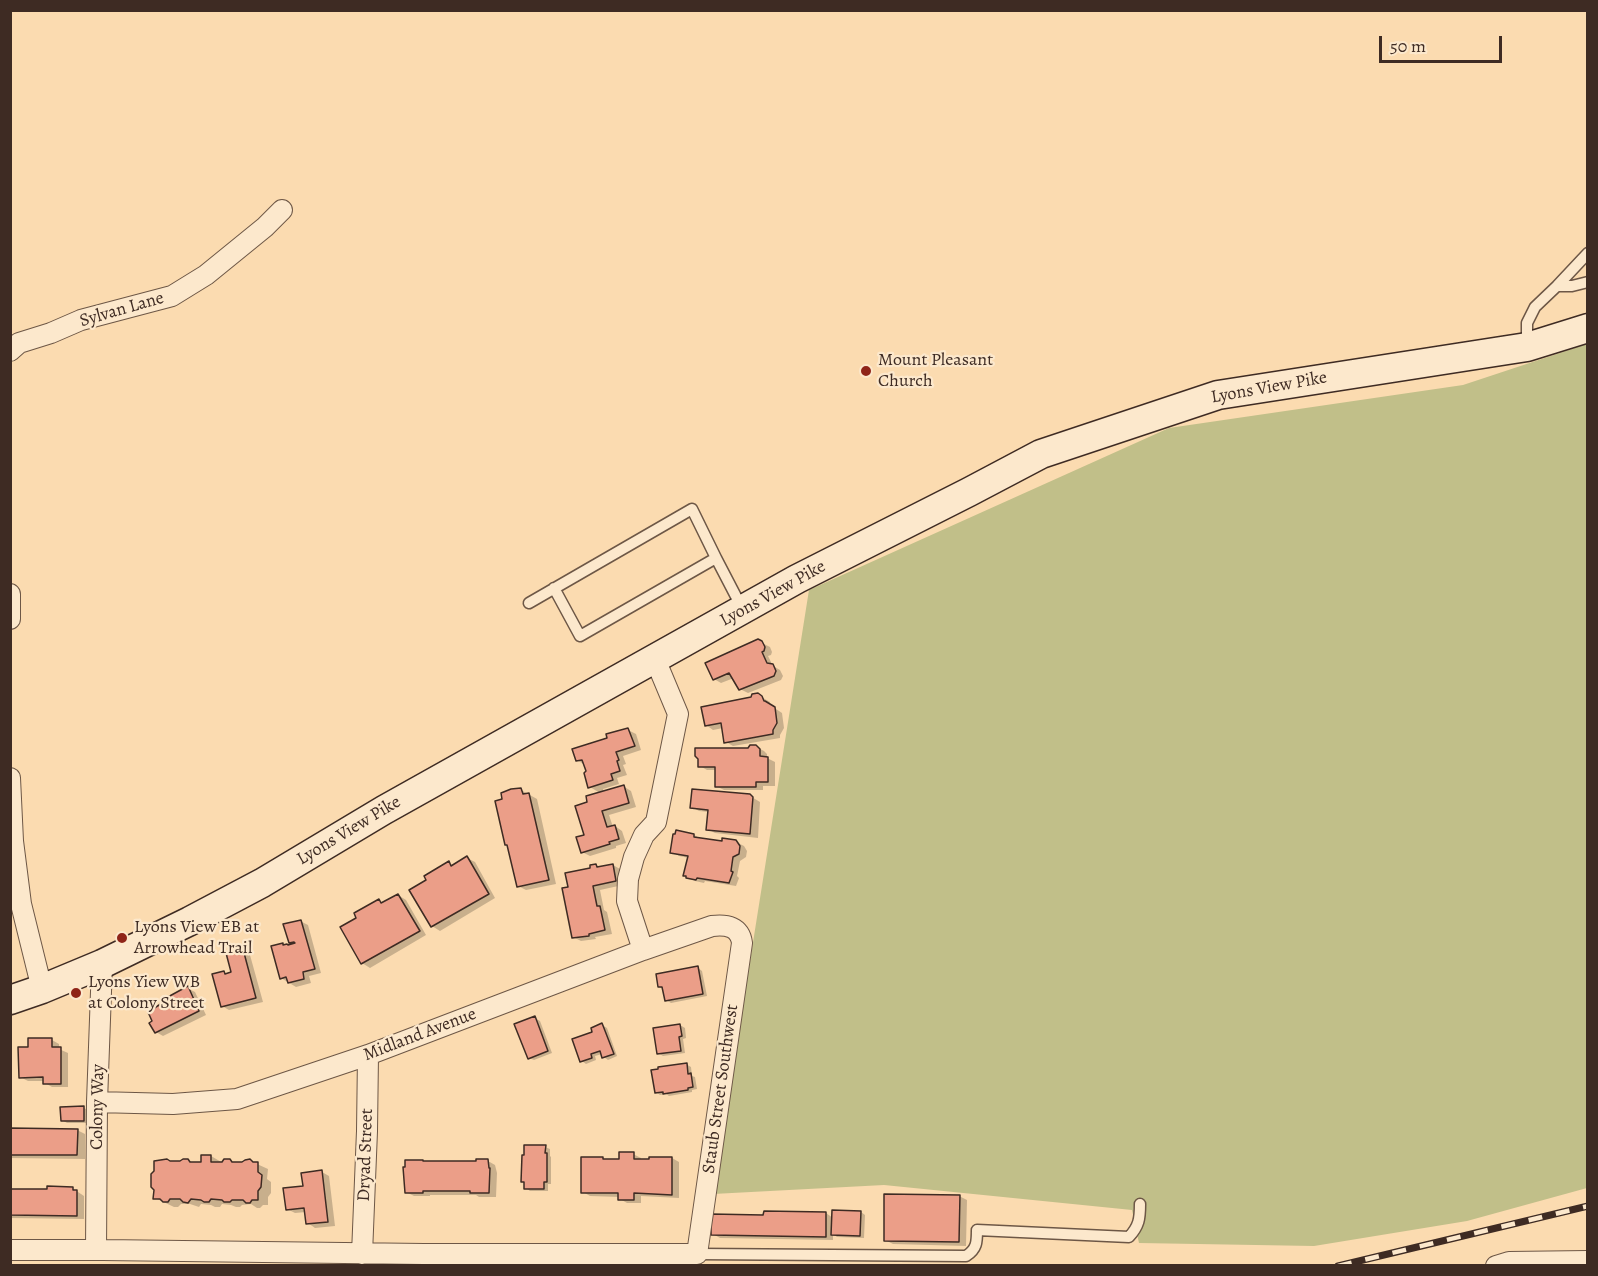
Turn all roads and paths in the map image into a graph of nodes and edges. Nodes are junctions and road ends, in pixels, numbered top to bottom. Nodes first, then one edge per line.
1 (282, 210) dead end
2 (1587, 253) edge
3 (1587, 282) edge
4 (1557, 286) junction
5 (1587, 328) edge
6 (1527, 348) junction
7 (10, 351) edge
8 (716, 558) junction
9 (554, 588) junction
10 (10, 594) edge
11 (529, 603) dead end
12 (743, 610) junction
13 (10, 619) edge
14 (655, 658) junction
15 (10, 778) edge
16 (734, 928) joint
17 (643, 950) junction
18 (102, 964) junction
19 (42, 989) junction
20 (10, 1000) edge
21 (368, 1055) junction
22 (97, 1102) junction
23 (1140, 1204) dead end
24 (10, 1250) edge
25 (96, 1250) junction
26 (362, 1254) junction
27 (697, 1254) junction
28 (1587, 1262) edge
29 (1496, 1266) edge

1 - 7 street, Sylvan Lane
2 - 4 lane
3 - 4 lane
4 - 6 lane
5 - 6 street, Lyons View Pike
6 - 12 street, Lyons View Pike
8 - 9 lane
8 - 9 lane
8 - 12 lane
9 - 11 lane
10 - 13 street
12 - 14 street, Lyons View Pike
14 - 17 street
14 - 18 street, Lyons View Pike
15 - 19 street
16 - 17 street, Midland Avenue
16 - 27 street, Staub Street Southwest
17 - 21 street, Midland Avenue
18 - 19 street, Lyons View Pike
18 - 22 street, Colony Way
19 - 20 street, Lyons View Pike
21 - 22 street, Midland Avenue
21 - 26 street, Dryad Street
22 - 25 street, Colony Way
23 - 27 lane
24 - 25 street
25 - 26 street
26 - 27 street
28 - 29 street

